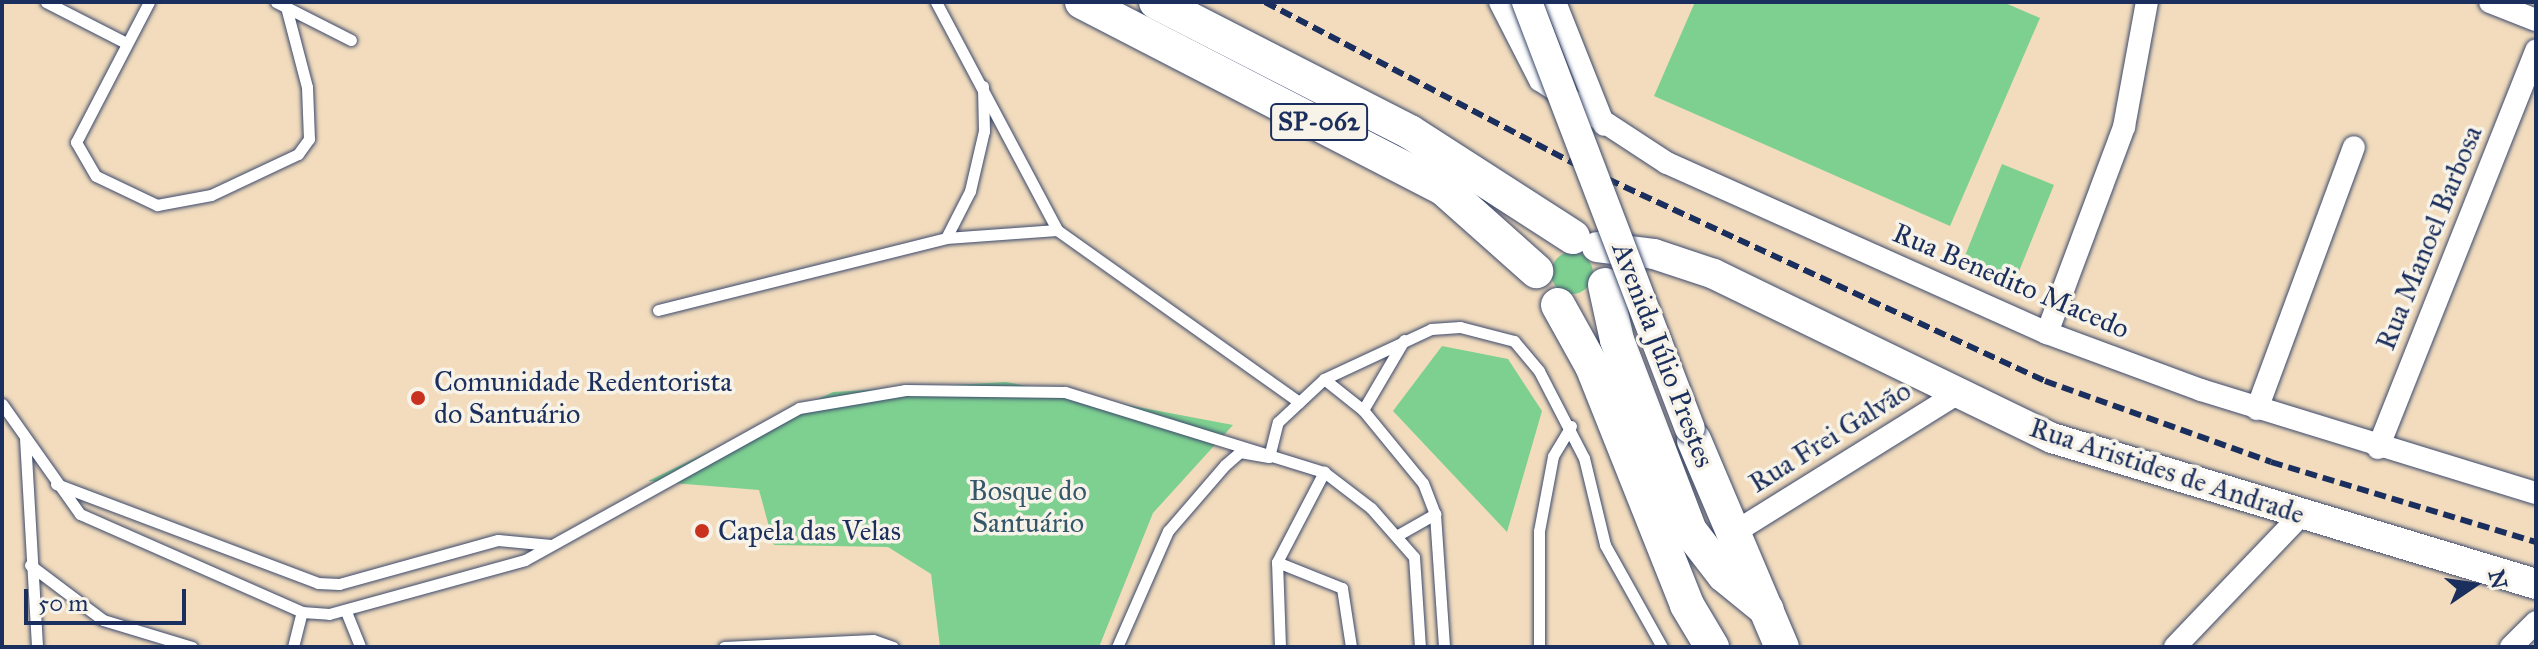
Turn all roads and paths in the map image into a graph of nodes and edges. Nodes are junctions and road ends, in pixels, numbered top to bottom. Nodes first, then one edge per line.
1 (46, 2) edge
2 (149, 2) edge
3 (936, 2) edge
4 (1082, 2) edge
5 (1500, 2) edge
6 (1527, 2) edge
7 (1555, 2) edge
8 (2147, 2) edge
9 (2490, 2) edge
10 (1160, 3) edge
11 (281, 4) edge
12 (2536, 20) edge
13 (351, 40) dead end
14 (126, 43) junction
15 (2536, 50) edge
16 (983, 82) junction
17 (1604, 125) junction
18 (2354, 147) dead end
19 (1057, 230) junction
20 (946, 238) junction
21 (1596, 261) junction
22 (1536, 271) junction
23 (1558, 305) junction
24 (658, 310) dead end
25 (2047, 333) junction
26 (1404, 340) junction
27 (1324, 379) junction
28 (1957, 394) junction
29 (1299, 402) junction
30 (2, 404) edge
31 (2257, 409) junction
32 (1363, 410) junction
33 (1571, 426) junction
34 (24, 434) junction
35 (1692, 434) junction
36 (2378, 448) junction
37 (1269, 457) junction
38 (1324, 472) junction
39 (56, 484) junction
40 (2536, 493) edge
41 (1435, 514) junction
42 (2301, 515) junction
43 (1735, 532) junction
44 (1398, 535) junction
45 (551, 545) junction
46 (1702, 550) junction
47 (1277, 562) junction
48 (30, 565) junction
49 (2536, 584) edge
50 (302, 612) junction
51 (347, 614) junction
52 (2536, 622) edge
53 (1773, 633) edge
54 (1705, 636) edge
55 (37, 647) edge
56 (192, 647) edge
57 (293, 647) edge
58 (360, 647) edge
59 (724, 647) edge
60 (893, 647) edge
61 (1117, 647) edge
62 (1280, 647) edge
63 (1351, 647) edge
64 (1420, 647) edge
65 (1444, 647) edge
66 (1539, 647) edge
67 (1662, 647) edge
68 (2175, 647) edge
69 (2511, 647) edge

1 - 14 lane
2 - 14 lane
3 - 16 lane
4 - 22 main road, SP-062
5 - 17 street
6 - 35 main road, Avenida Júlio Prestes, bridge
7 - 17 street
8 - 25 street
9 - 12 street
10 - 21 main road, SP-062
11 - 13 lane
11 - 14 lane
15 - 36 street, Rua Manoel Barbosa
16 - 19 lane
16 - 20 lane
17 - 25 street, Rua Benedito Macedo
18 - 31 street
19 - 20 lane
19 - 29 lane
20 - 24 lane
21 - 22 main road
21 - 23 main road
21 - 28 main road, Rua Aristides de Andrade
21 - 46 main road, Avenida Júlio Prestes
22 - 23 main road, SP-062
23 - 54 main road, SP-062
25 - 31 street, Rua Benedito Macedo
26 - 27 lane
26 - 32 lane
26 - 33 lane
27 - 29 lane
27 - 32 lane
28 - 42 main road, Rua Aristides de Andrade
28 - 43 street, Rua Frei Galvão
29 - 37 lane
30 - 34 lane
31 - 36 street, Rua Benedito Macedo
32 - 41 lane
33 - 66 lane
33 - 67 lane
34 - 39 lane
34 - 48 lane
35 - 43 main road, Avenida Júlio Prestes
35 - 46 main road
36 - 40 street, Rua Benedito Macedo
37 - 38 lane
37 - 45 lane
37 - 61 lane
38 - 44 lane
38 - 47 lane
39 - 45 lane
39 - 50 lane
41 - 44 lane
41 - 65 lane
42 - 49 main road, Rua Aristides de Andrade
42 - 68 street
43 - 53 main road, Avenida Júlio Prestes
44 - 64 lane
45 - 51 lane
46 - 53 main road, Avenida Júlio Prestes
46 - 54 main road
47 - 62 lane
47 - 63 lane
48 - 55 lane
48 - 56 lane
50 - 51 lane
50 - 57 lane
51 - 58 lane
52 - 69 street
59 - 60 lane

